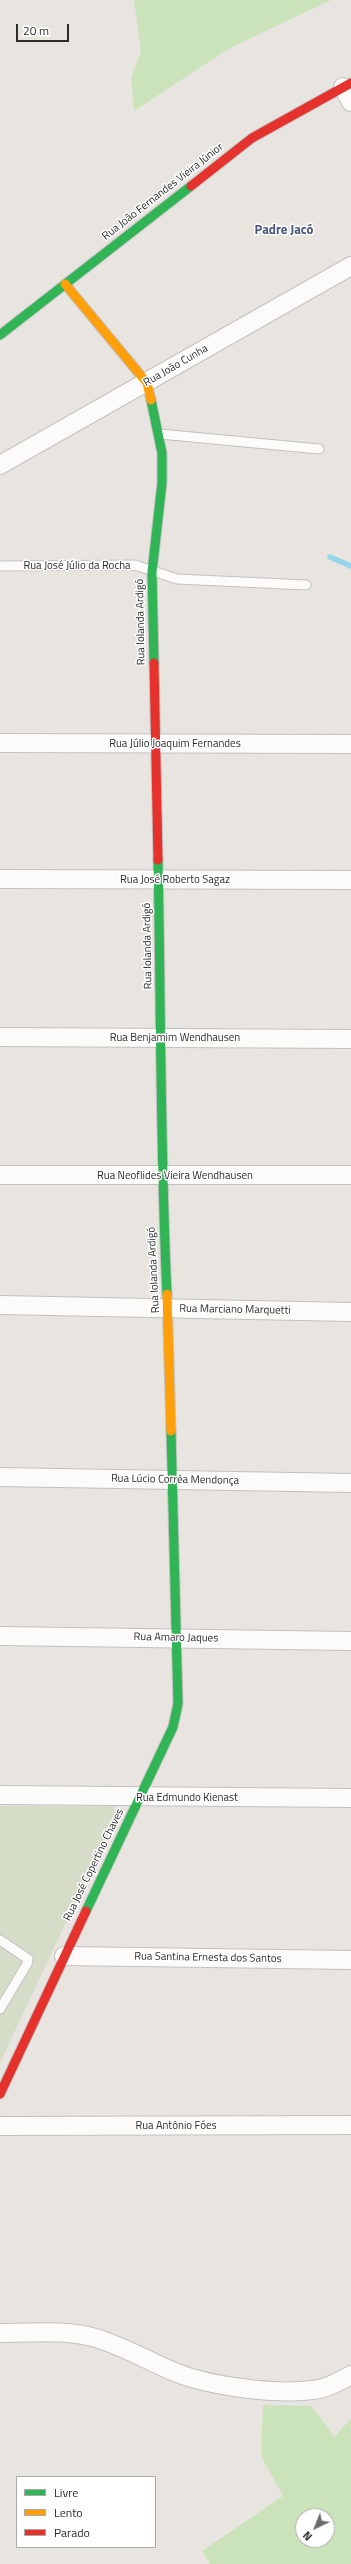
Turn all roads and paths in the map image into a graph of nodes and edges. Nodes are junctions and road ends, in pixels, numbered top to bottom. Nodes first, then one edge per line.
1 (348, 91) edge
2 (351, 266) edge
3 (65, 284) junction
4 (0, 335) edge
5 (146, 383) junction
6 (160, 434) junction
7 (319, 449) dead end
8 (0, 465) edge
9 (0, 566) edge
10 (152, 572) junction
11 (306, 585) dead end
12 (0, 743) edge
13 (155, 744) junction
14 (351, 744) edge
15 (0, 879) edge
16 (158, 880) junction
17 (351, 880) edge
18 (0, 1036) edge
19 (162, 1039) junction
20 (351, 1039) edge
21 (0, 1175) edge
22 (351, 1175) edge
23 (161, 1176) junction
24 (0, 1305) edge
25 (168, 1308) junction
26 (351, 1312) edge
27 (0, 1477) edge
28 (172, 1480) junction
29 (351, 1483) edge
30 (0, 1636) edge
31 (176, 1639) junction
32 (351, 1641) edge
33 (0, 1795) edge
34 (140, 1798) junction
35 (351, 1798) edge
36 (0, 1940) edge
37 (64, 1956) junction
38 (351, 1960) edge
39 (0, 2009) edge
40 (0, 2094) edge
41 (351, 2125) edge
42 (0, 2126) edge
43 (0, 2333) edge
44 (351, 2376) edge

1 - 3 street, Rua João Fernandes Vieira Júnior
2 - 5 street, Rua João Cunha
3 - 4 street, Rua João Fernandes Vieira Júnior
3 - 5 street, Rua Iolanda Ardigó
5 - 6 street, Rua Iolanda Ardigó
5 - 8 street, Rua João Cunha
6 - 7 lane
6 - 10 street, Rua Iolanda Ardigó
9 - 10 lane, Rua José Júlio da Rocha
10 - 11 lane, Rua José Júlio da Rocha
10 - 13 street, Rua Iolanda Ardigó
12 - 13 street, Rua Júlio Joaquim Fernandes
13 - 14 street, Rua Júlio Joaquim Fernandes
13 - 16 street, Rua Iolanda Ardigó
15 - 16 street, Rua José Roberto Sagaz
16 - 17 street, Rua José Roberto Sagaz
16 - 19 street, Rua Iolanda Ardigó
18 - 19 street, Rua Benjamim Wendhausen
19 - 20 street, Rua Benjamim Wendhausen
19 - 23 street, Rua Iolanda Ardigó
21 - 23 street, Rua Neoflides Vieira Wendhausen
22 - 23 street, Rua Neoflides Vieira Wendhausen
23 - 25 street, Rua Iolanda Ardigó
24 - 25 street, Rua Marciano Marquetti
25 - 26 street, Rua Marciano Marquetti
25 - 28 street, Rua Iolanda Ardigó
27 - 28 street, Rua Lúcio Corrêa Mendonça
28 - 29 street, Rua Lúcio Corrêa Mendonça
28 - 31 street, Rua Iolanda Ardigó
30 - 31 street, Rua Amaro Jaques
31 - 32 street, Rua Amaro Jaques
31 - 34 street, Rua José Copertino Chaves
33 - 34 street, Rua Edmundo Kienast
34 - 35 street, Rua Edmundo Kienast
34 - 37 street, Rua José Copertino Chaves
36 - 39 lane
37 - 38 street, Rua Santina Ernesta dos Santos
37 - 40 street, Rua José Copertino Chaves
41 - 42 street, Rua Antônio Fóes
43 - 44 street

